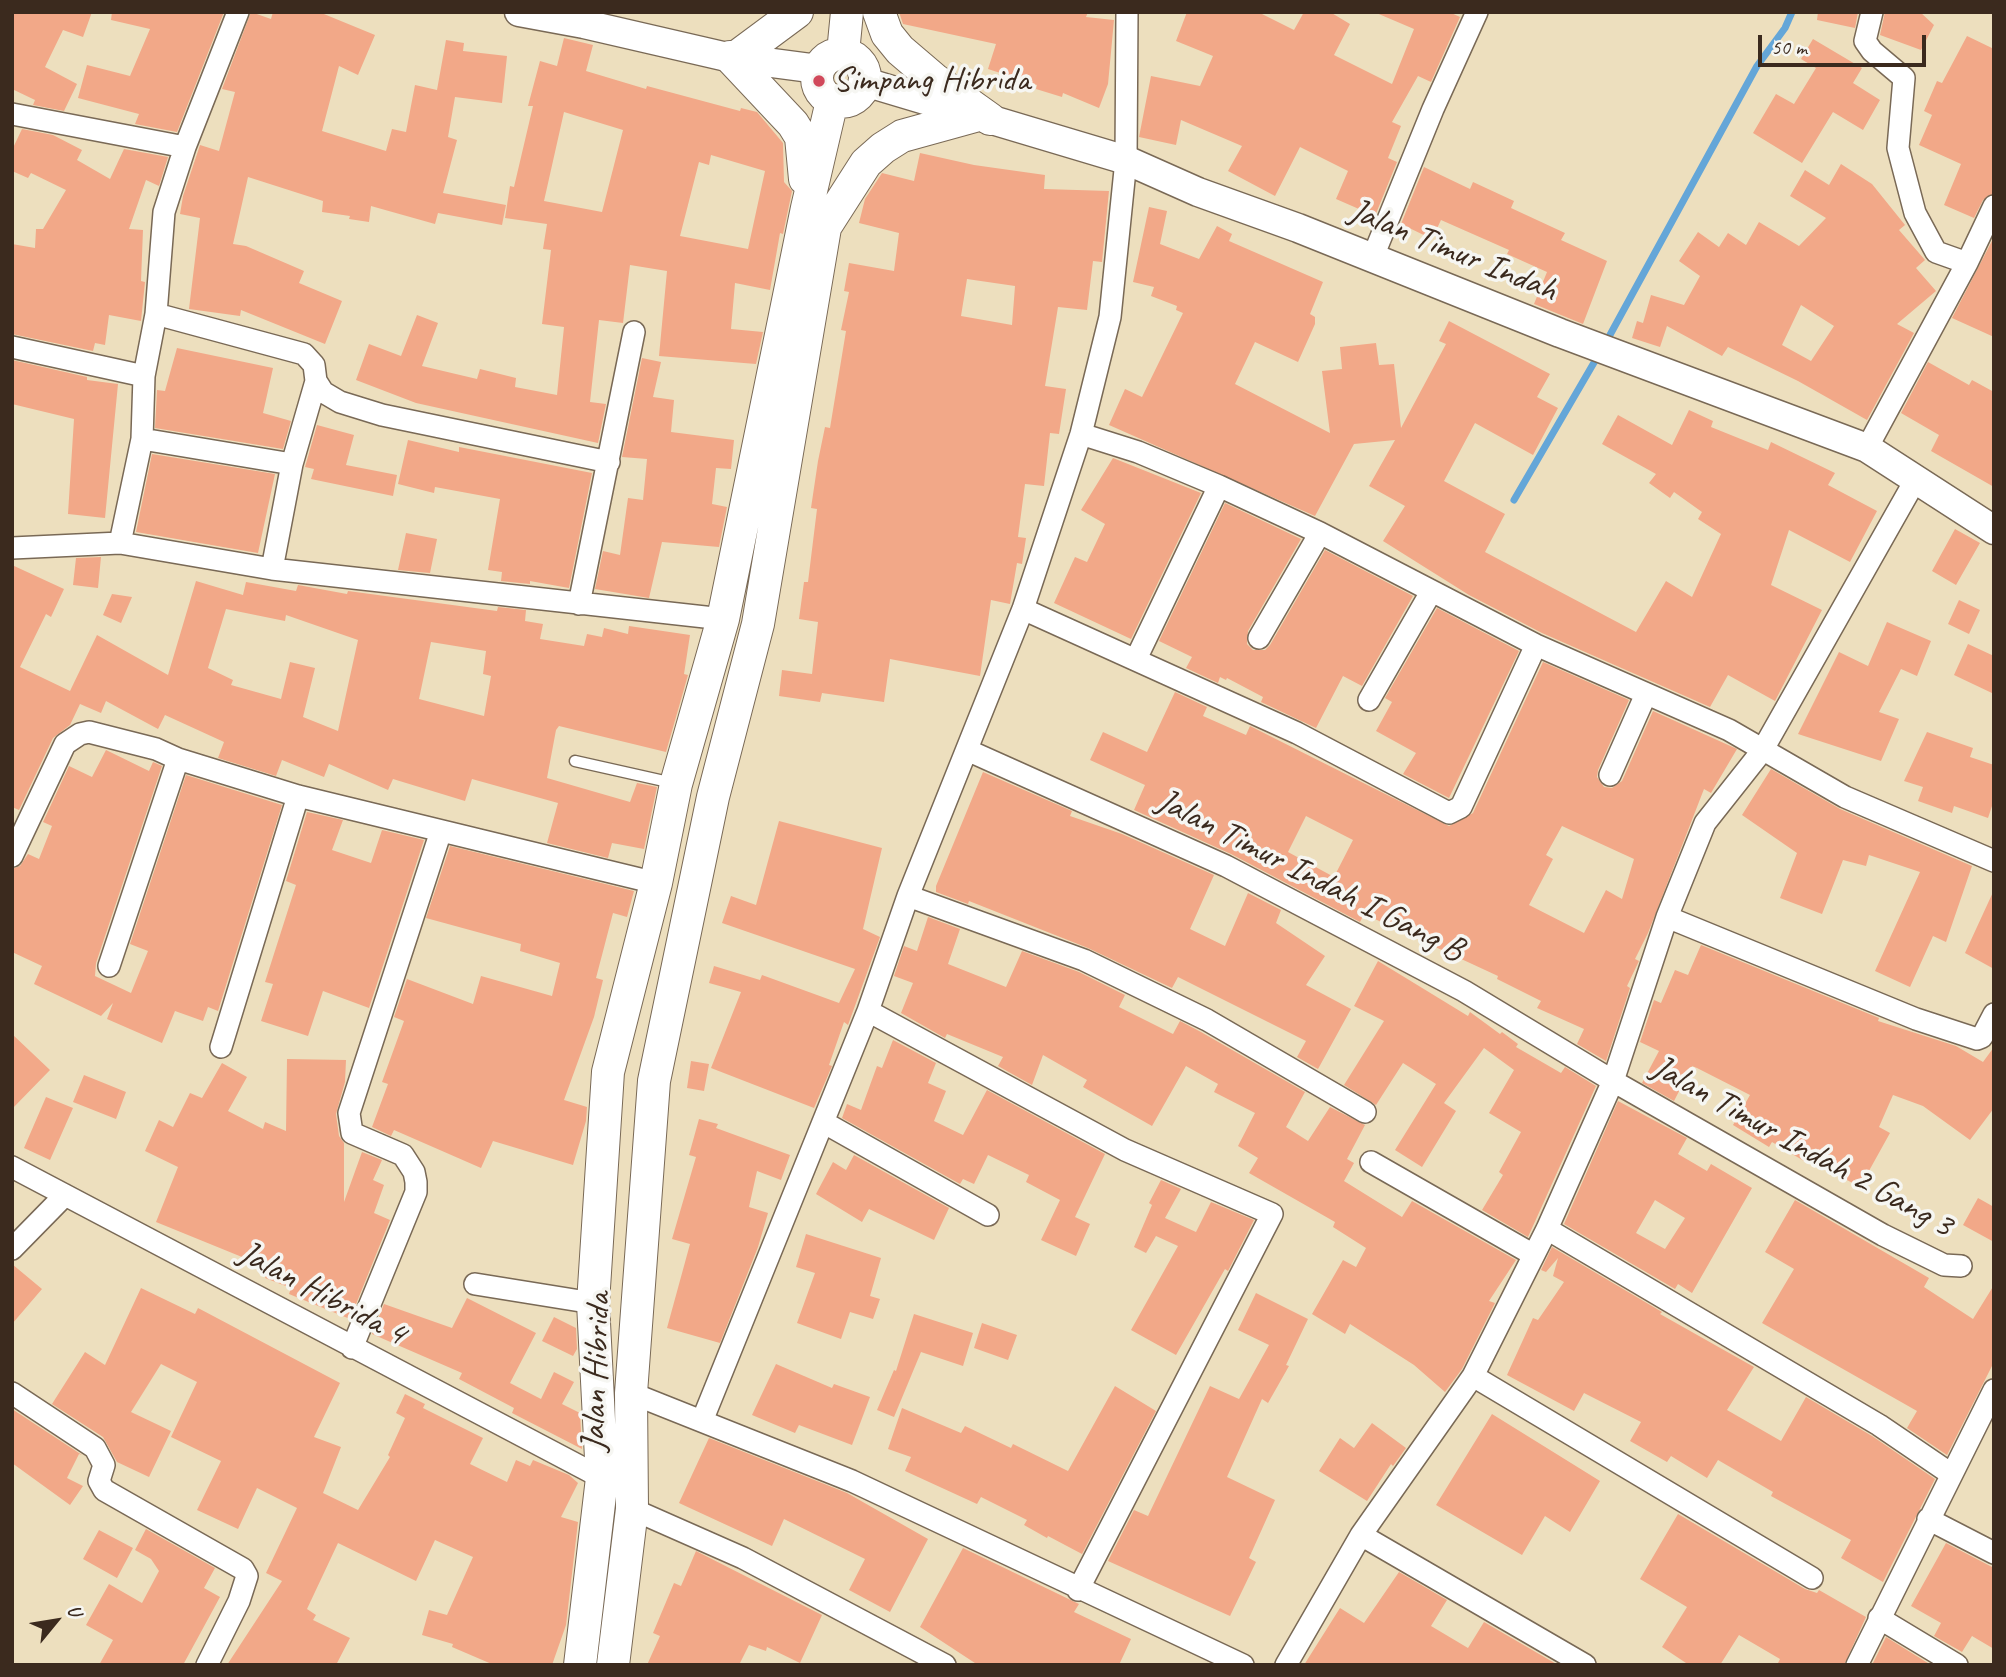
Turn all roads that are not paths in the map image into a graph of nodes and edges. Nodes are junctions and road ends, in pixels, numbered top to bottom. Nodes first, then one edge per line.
1 (238, 12) edge
2 (519, 12) edge
3 (797, 12) edge
4 (847, 12) edge
5 (879, 12) edge
6 (1127, 12) edge
7 (1477, 12) edge
8 (1872, 12) edge
9 (732, 58) junction
10 (830, 61) junction
11 (849, 95) junction
12 (12, 114) edge
13 (984, 117) junction
14 (185, 147) junction
15 (1126, 160) junction
16 (1994, 206) edge
17 (816, 218) junction
18 (1372, 259) junction
19 (1967, 263) junction
20 (156, 313) junction
21 (634, 332) dead end
22 (12, 346) edge
23 (144, 376) junction
24 (316, 381) junction
25 (1081, 433) junction
26 (142, 439) junction
27 (1867, 448) junction
28 (609, 462) junction
29 (292, 464) junction
30 (1916, 479) junction
31 (1219, 486) junction
32 (1994, 530) edge
33 (1320, 533) junction
34 (120, 543) junction
35 (12, 548) edge
36 (272, 569) junction
37 (1431, 592) junction
38 (579, 604) junction
39 (1023, 609) junction
40 (723, 619) junction
41 (1259, 638) dead end
42 (1536, 645) junction
43 (1136, 659) junction
44 (1646, 694) junction
45 (1369, 701) dead end
46 (967, 750) junction
47 (1762, 751) junction
48 (178, 759) junction
49 (575, 761) dead end
50 (1610, 775) dead end
51 (676, 784) junction
52 (299, 796) junction
53 (440, 831) junction
54 (12, 856) edge
55 (1994, 861) edge
56 (656, 883) junction
57 (908, 896) junction
58 (1667, 917) junction
59 (109, 966) dead end
60 (868, 1011) junction
61 (1994, 1014) edge
62 (222, 1047) dead end
63 (608, 1072) junction
64 (654, 1081) junction
65 (1613, 1081) junction
66 (1365, 1112) dead end
67 (823, 1122) junction
68 (1371, 1162) dead end
69 (12, 1167) edge
70 (65, 1195) junction
71 (988, 1215) dead end
72 (1547, 1229) junction
73 (12, 1249) edge
74 (1532, 1254) junction
75 (1961, 1266) dead end
76 (475, 1284) dead end
77 (593, 1303) junction
78 (352, 1348) junction
79 (1474, 1376) junction
80 (1994, 1390) edge
81 (12, 1393) edge
82 (631, 1393) junction
83 (702, 1422) junction
84 (1951, 1474) junction
85 (602, 1478) junction
86 (632, 1509) junction
87 (1928, 1519) junction
88 (1361, 1535) junction
89 (1994, 1553) edge
90 (1812, 1577) dead end
91 (1078, 1590) junction
92 (1879, 1618) junction
93 (1204, 1656) edge
94 (207, 1665) edge
95 (580, 1665) edge
96 (613, 1665) edge
97 (945, 1665) edge
98 (1243, 1665) edge
99 (1286, 1665) edge
100 (1585, 1665) edge
101 (1857, 1665) edge
102 (1957, 1665) edge

1 - 14 street
2 - 9 street
3 - 9 main road
4 - 10 main road
5 - 13 main road
6 - 15 street
7 - 18 street
8 - 19 street
9 - 10 street
9 - 17 main road
10 - 11 main road
10 - 11 main road
11 - 13 street, Jalan Timur Indah
11 - 17 main road
12 - 14 street
13 - 15 street, Jalan Timur Indah
13 - 17 main road
14 - 20 street
15 - 18 street, Jalan Timur Indah
15 - 25 street
16 - 19 street
17 - 40 main road
17 - 64 main road, Jalan Hibrida
18 - 27 street, Jalan Timur Indah
19 - 27 street
20 - 23 street
20 - 24 street
21 - 28 street
22 - 23 street
23 - 26 street
24 - 28 street
24 - 29 street
25 - 31 street
25 - 39 street
26 - 29 street
26 - 34 street
27 - 30 street, Jalan Timur Indah
28 - 38 street
29 - 36 street
30 - 32 street, Jalan Timur Indah
30 - 47 street
31 - 33 street
31 - 43 street
33 - 37 street
33 - 41 street
34 - 35 street
34 - 36 street
36 - 38 street
37 - 42 street
37 - 45 street
38 - 40 street
39 - 43 street
39 - 46 street
40 - 51 main road
42 - 43 street
42 - 44 street
44 - 47 street
44 - 50 street
46 - 57 street
46 - 65 street, Jalan Timur Indah I Gang B
47 - 55 street
47 - 58 street
48 - 52 street
48 - 54 street
48 - 59 street
49 - 51 lane
51 - 56 main road
52 - 53 street
52 - 62 street
53 - 56 street
53 - 78 street
56 - 63 main road
57 - 60 street
57 - 66 street
58 - 61 street
58 - 65 street
60 - 67 street
60 - 91 street
63 - 64 main road
63 - 77 main road
64 - 82 main road, Jalan Hibrida
65 - 72 street
65 - 75 street, Jalan Timur Indah 2 Gang 3
67 - 71 street
67 - 83 street
68 - 74 street
69 - 70 street, Jalan Hibrida 4
70 - 73 street
70 - 78 street, Jalan Hibrida 4
72 - 74 street
72 - 84 street
74 - 79 street
76 - 77 street
77 - 85 main road
78 - 85 street, Jalan Hibrida 4
79 - 88 street
79 - 90 street
80 - 84 street
81 - 94 street
82 - 83 street
82 - 86 main road, Jalan Hibrida
83 - 91 street
84 - 87 street
85 - 95 main road
86 - 96 main road, Jalan Hibrida
86 - 97 street
87 - 89 street
87 - 92 street
88 - 99 street
88 - 100 street
91 - 93 street
92 - 101 street
92 - 102 street
93 - 98 street

